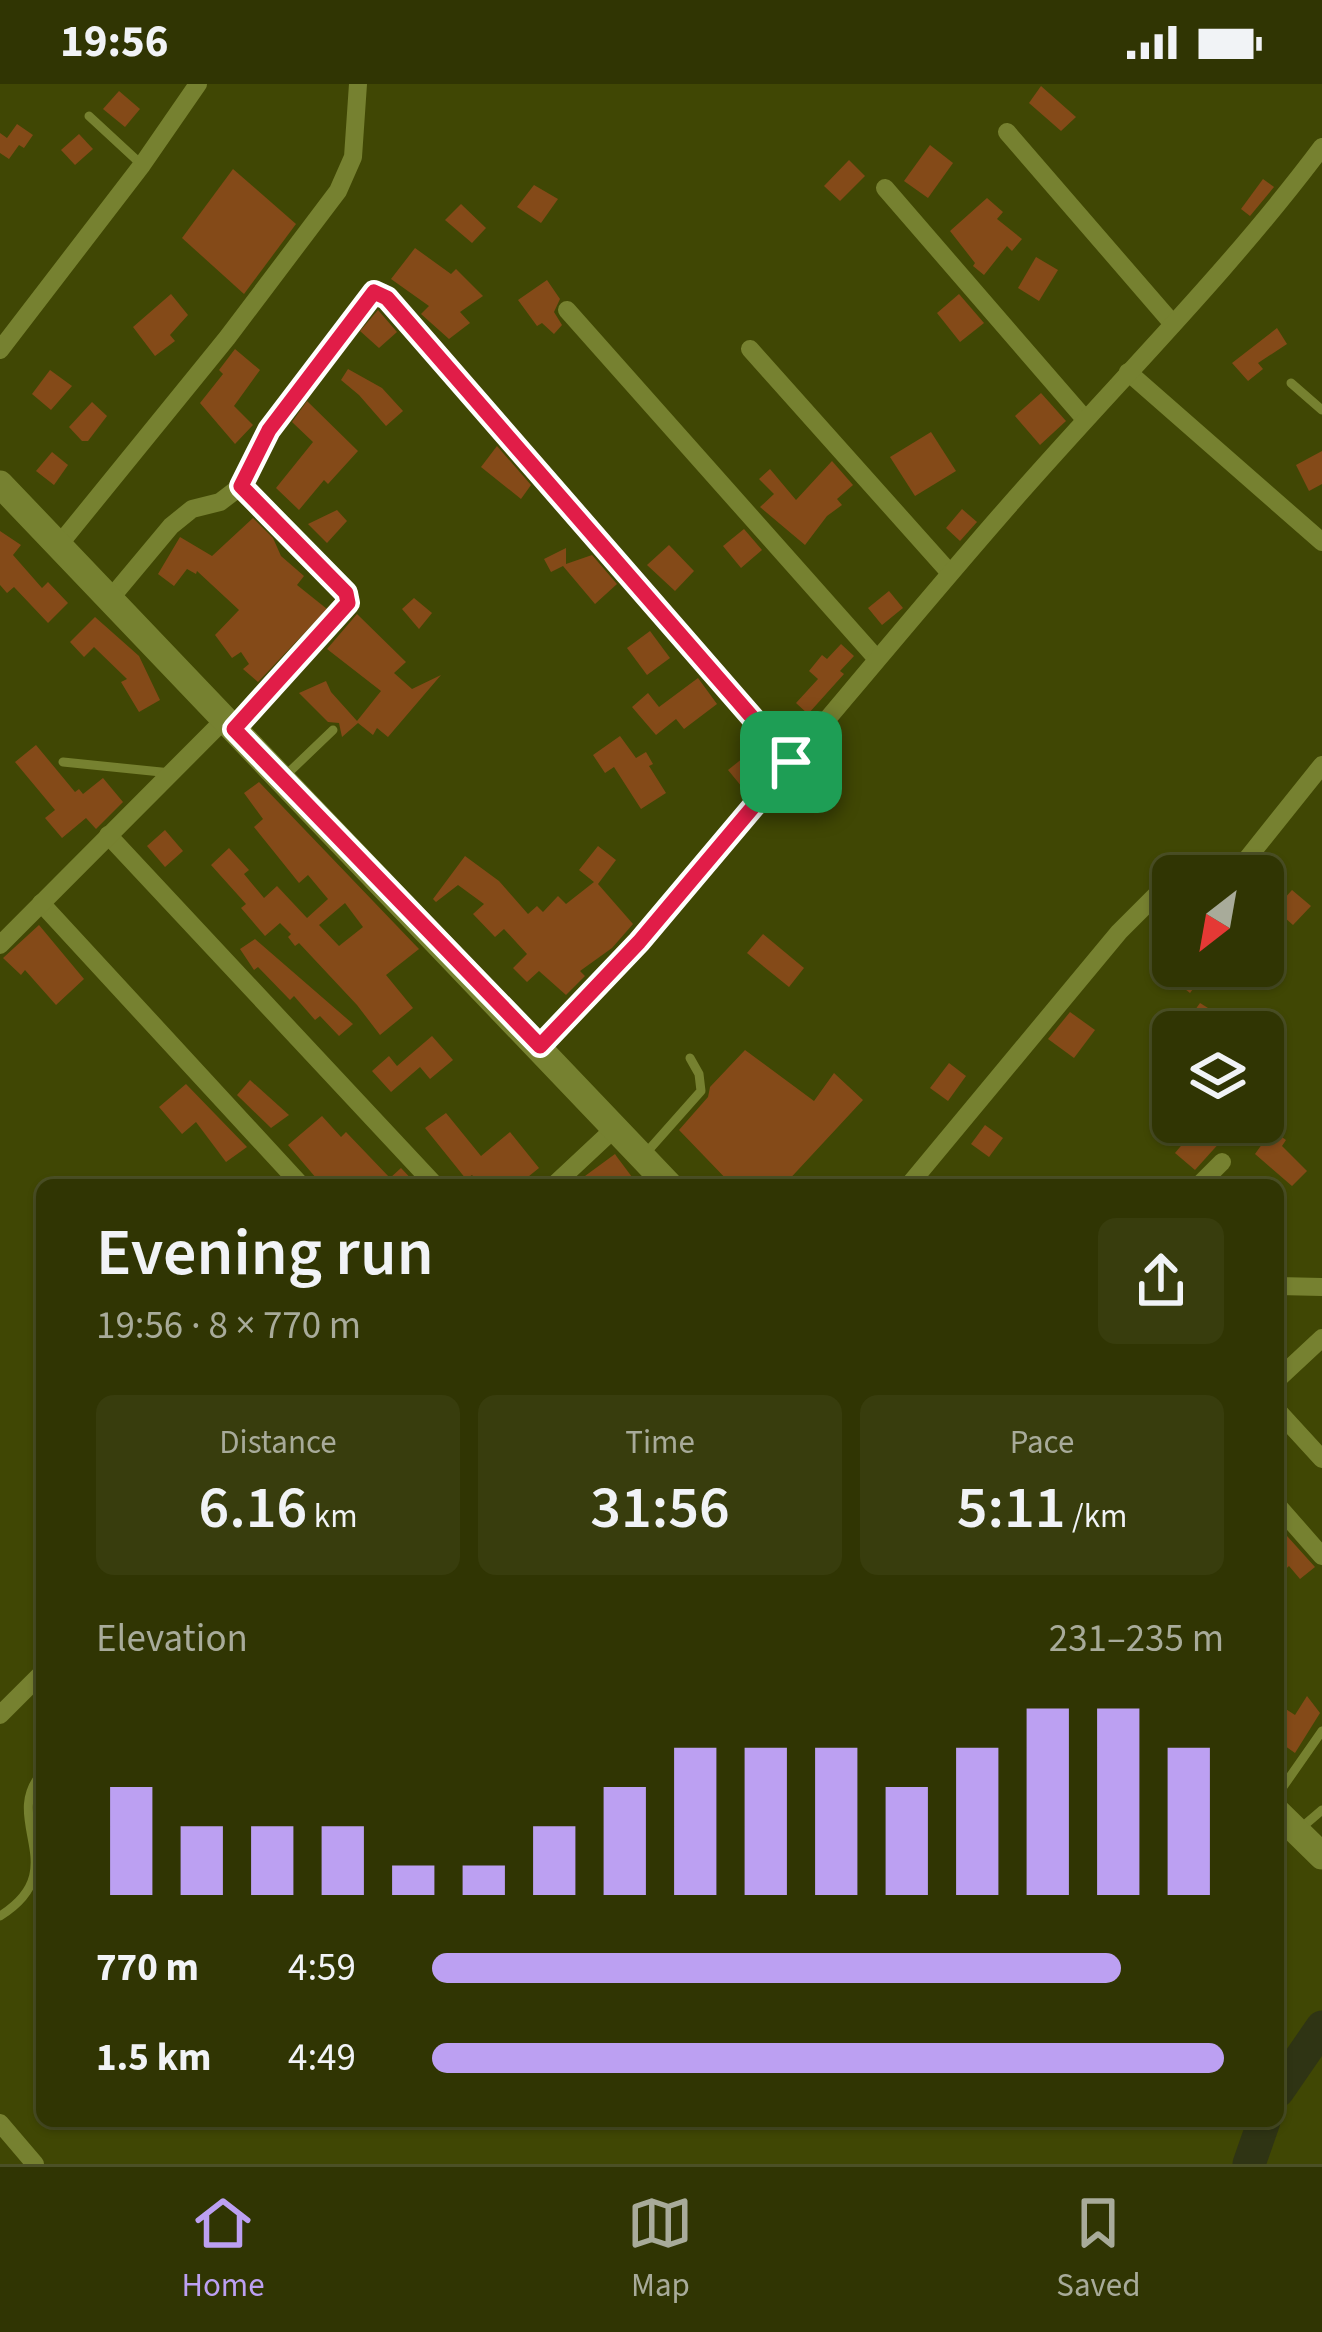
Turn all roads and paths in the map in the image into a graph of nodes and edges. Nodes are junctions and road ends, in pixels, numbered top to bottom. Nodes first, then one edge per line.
1 (197, 84) edge
2 (358, 84) edge
3 (89, 116) dead end
4 (1007, 132) dead end
5 (1322, 147) edge
6 (142, 165) junction
7 (885, 188) dead end
8 (567, 310) dead end
9 (1173, 324) junction
10 (750, 349) dead end
11 (0, 350) edge
12 (1128, 372) junction
13 (1291, 383) dead end
14 (1322, 410) edge
15 (1084, 418) junction
16 (0, 484) edge
17 (241, 486) junction
18 (1322, 542) edge
19 (58, 546) junction
20 (950, 573) junction
21 (110, 599) junction
22 (877, 659) junction
23 (229, 724) junction
24 (333, 730) dead end
25 (63, 762) dead end
26 (791, 762) junction
27 (1322, 765) edge
28 (171, 773) junction
29 (282, 779) junction
30 (108, 835) junction
31 (1247, 855) edge
32 (1152, 899) edge
33 (41, 903) junction
34 (0, 945) edge
35 (540, 1046) junction
36 (690, 1058) dead end
37 (614, 1128) junction
38 (642, 1157) junction
39 (1222, 1162) dead end
40 (295, 1179) edge
41 (429, 1179) edge
42 (560, 1179) edge
43 (663, 1179) edge
44 (914, 1179) edge
45 (1205, 1179) edge
46 (1284, 1286) edge
47 (1322, 1287) edge
48 (1322, 1338) edge
49 (1284, 1373) edge
50 (1284, 1418) edge
51 (1322, 1459) edge
52 (1284, 1513) edge
53 (1322, 1556) edge
54 (36, 1679) edge
55 (0, 1714) edge
56 (1322, 1731) edge
57 (36, 1780) edge
58 (1284, 1785) edge
59 (1322, 1810) edge
60 (1287, 1822) edge
61 (1322, 1856) edge
62 (0, 1916) edge
63 (0, 2123) edge
64 (35, 2164) edge

1 - 6 street
2 - 19 street
3 - 6 lane
4 - 9 street
5 - 9 street
6 - 11 street
7 - 15 street
8 - 22 street
9 - 12 street
10 - 20 street
12 - 15 street
12 - 18 street
13 - 14 lane
15 - 20 street
16 - 19 main road
17 - 21 street
17 - 23 street
17 - 26 street
19 - 21 main road
20 - 22 street
21 - 23 main road
22 - 26 street
23 - 28 street
23 - 29 main road
24 - 29 lane
25 - 28 lane
26 - 35 street
27 - 31 street
28 - 30 street
29 - 35 main road
30 - 33 street
30 - 41 street
32 - 44 street
33 - 34 street
33 - 40 street
35 - 37 main road
36 - 38 lane
37 - 38 main road
37 - 42 street
38 - 43 main road
39 - 45 street
46 - 47 street
48 - 49 street
50 - 51 street
52 - 53 street
54 - 55 street
56 - 58 lane
57 - 62 lane
59 - 60 lane
60 - 61 main road
63 - 64 street

